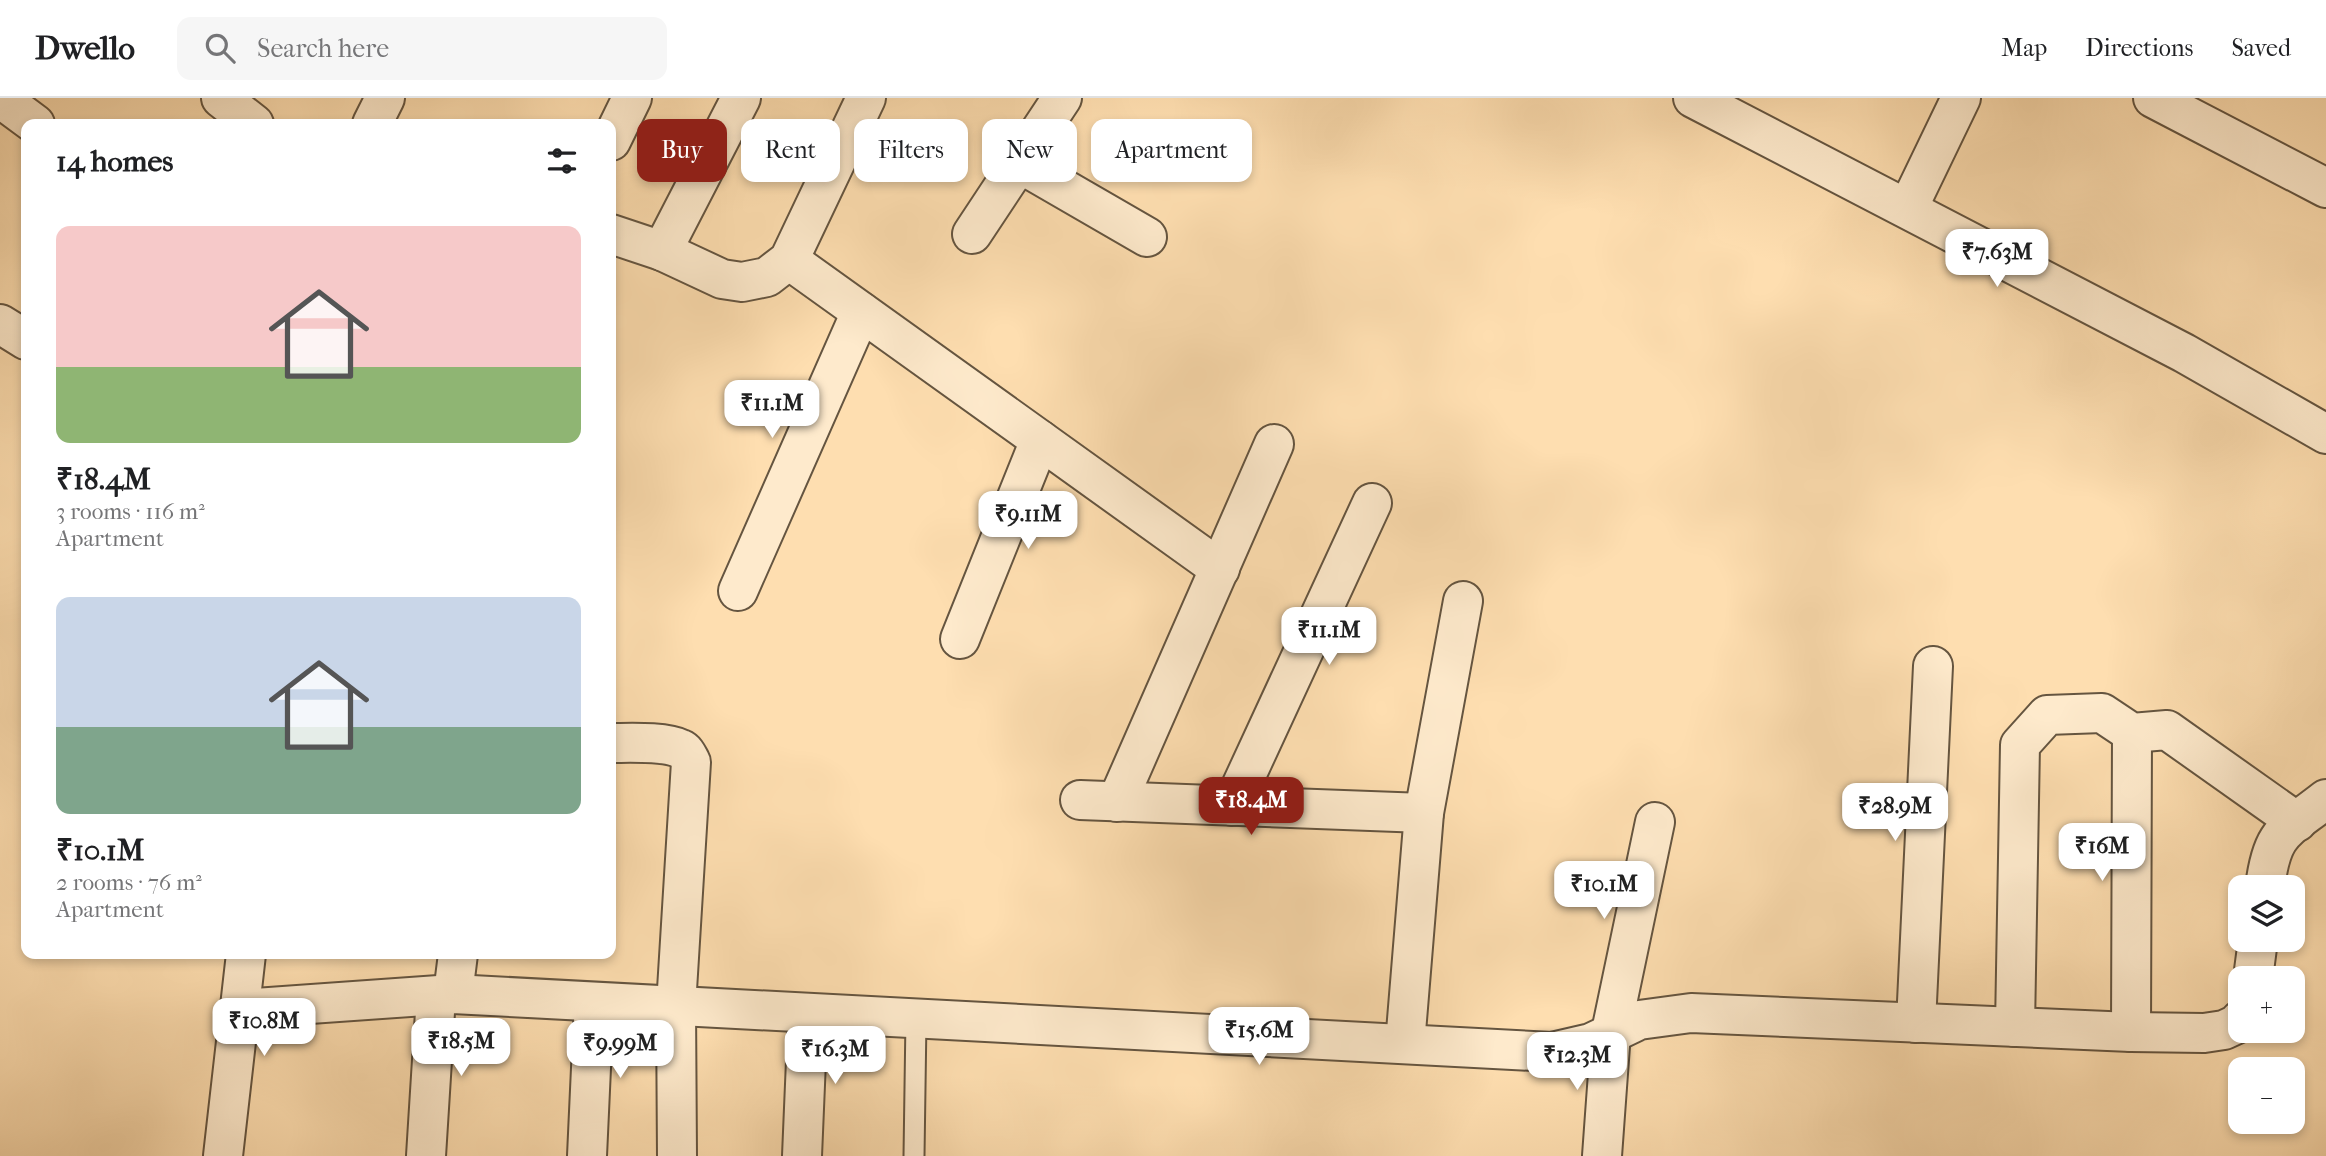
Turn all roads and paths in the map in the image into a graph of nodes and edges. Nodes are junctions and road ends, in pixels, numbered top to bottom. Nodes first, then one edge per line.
1 (0, 98) edge
2 (221, 98) edge
3 (385, 98) edge
4 (632, 98) edge
5 (741, 98) edge
6 (866, 98) edge
7 (1062, 98) edge
8 (1693, 98) edge
9 (1961, 98) edge
10 (2153, 98) edge
11 (28, 119) edge
12 (248, 119) edge
13 (374, 119) edge
14 (1048, 119) edge
15 (616, 131) edge
16 (1006, 182) edge
17 (1052, 182) edge
18 (2326, 188) edge
19 (1908, 208) junction
20 (972, 234) dead end
21 (616, 236) edge
22 (1147, 237) dead end
23 (662, 251) junction
24 (789, 260) junction
25 (861, 312) junction
26 (0, 324) edge
27 (21, 337) edge
28 (2326, 435) edge
29 (1040, 440) junction
30 (1274, 444) dead end
31 (1372, 503) dead end
32 (1220, 569) junction
33 (738, 591) dead end
34 (1463, 601) dead end
35 (960, 639) dead end
36 (1933, 666) dead end
37 (2132, 733) junction
38 (616, 743) edge
39 (1233, 806) junction
40 (2312, 810) edge
41 (1424, 813) junction
42 (1655, 822) dead end
43 (2267, 875) edge
44 (245, 959) edge
45 (456, 959) edge
46 (445, 995) junction
47 (594, 1002) junction
48 (676, 1006) junction
49 (240, 1009) junction
50 (808, 1013) junction
51 (916, 1019) junction
52 (1916, 1023) junction
53 (2015, 1027) junction
54 (2228, 1028) edge
55 (1611, 1032) junction
56 (2130, 1032) junction
57 (1405, 1044) junction
58 (223, 1156) edge
59 (426, 1156) edge
60 (587, 1156) edge
61 (677, 1156) edge
62 (802, 1156) edge
63 (914, 1156) edge
64 (1602, 1156) edge

1 - 11 street
2 - 12 street
3 - 13 street
4 - 15 street
5 - 23 street
6 - 24 street
7 - 14 street
8 - 19 street
9 - 19 street
10 - 18 street
16 - 20 street
17 - 22 street
19 - 28 street
21 - 23 street
23 - 24 street
24 - 25 street
25 - 29 street
25 - 33 street
26 - 27 street
29 - 32 street
29 - 35 street
30 - 32 street
31 - 39 street
32 - 39 street
34 - 41 street
36 - 52 street
37 - 40 street
37 - 53 street
37 - 56 street
38 - 48 street
39 - 41 street
40 - 43 street
41 - 57 street
42 - 55 street
44 - 49 street
45 - 46 street
46 - 47 street
46 - 49 street
46 - 59 street
47 - 48 street
47 - 60 street
48 - 50 street
48 - 61 street
49 - 58 street
50 - 51 street
50 - 62 street
51 - 57 street
51 - 63 lane
52 - 53 street
52 - 55 street
53 - 56 street
54 - 56 street
55 - 57 street
55 - 64 street

